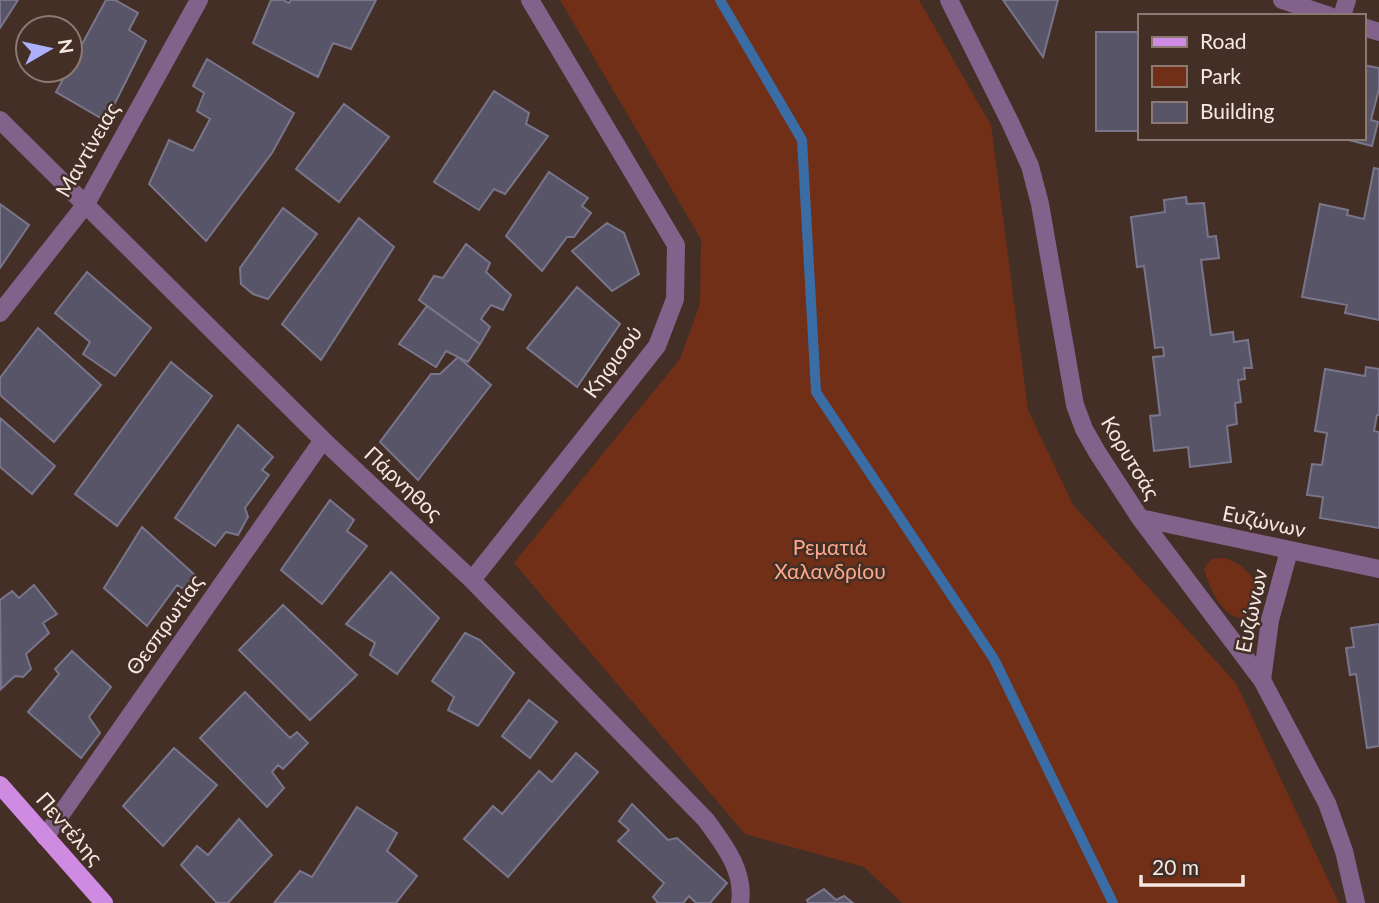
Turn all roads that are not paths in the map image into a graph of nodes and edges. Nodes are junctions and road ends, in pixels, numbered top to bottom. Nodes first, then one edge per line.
1 (199, 0) edge
2 (530, 0) edge
3 (948, 0) edge
4 (1282, 0) edge
5 (1324, 14) edge
6 (0, 120) edge
7 (86, 204) junction
8 (0, 313) edge
9 (323, 440) junction
10 (1140, 518) junction
11 (1289, 551) junction
12 (1379, 569) edge
13 (472, 580) junction
14 (1262, 680) junction
15 (0, 785) edge
16 (45, 837) junction
17 (104, 903) edge
18 (740, 903) edge
19 (1356, 903) edge

1 - 7 street, Μαντίνειας
2 - 13 street, Κηφισού
3 - 10 street, Κορυτσάς
4 - 5 street
6 - 7 street, Πάρνηθος
7 - 8 street, Μαντίνειας
7 - 9 street, Πάρνηθος
9 - 13 street, Πάρνηθος
9 - 16 street, Θεσπρωτίας
10 - 11 street, Ευζώνων
10 - 14 street, Κορυτσάς
11 - 12 street, Ευζώνων
11 - 14 street, Eυζώνων
13 - 18 street, Πάρνηθος
14 - 19 street, Κορυτσάς
15 - 16 main road, Πεντέλης
16 - 17 main road, Πεντέλης

